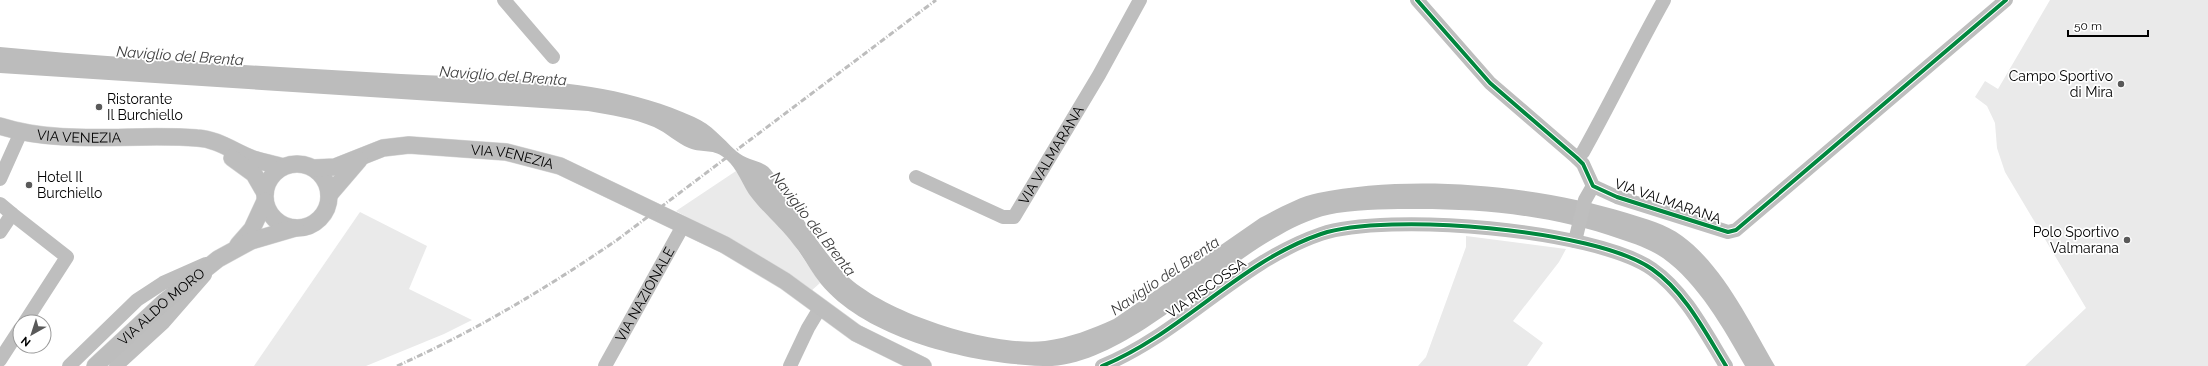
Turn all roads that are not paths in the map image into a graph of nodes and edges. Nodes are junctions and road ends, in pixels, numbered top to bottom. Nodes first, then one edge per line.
1 (504, 0) edge
2 (1140, 0) edge
3 (1416, 0) edge
4 (1664, 0) edge
5 (2006, 0) edge
6 (553, 57) dead end
7 (0, 126) edge
8 (21, 132) junction
9 (159, 137) junction
10 (360, 158) junction
11 (1577, 158) junction
12 (283, 167) junction
13 (314, 168) junction
14 (916, 176) dead end
15 (0, 179) edge
16 (1593, 186) junction
17 (329, 195) junction
18 (265, 197) junction
19 (0, 204) edge
20 (12, 214) junction
21 (684, 224) junction
22 (295, 228) junction
23 (0, 232) edge
24 (1576, 238) junction
25 (224, 255) junction
26 (820, 308) junction
27 (30, 314) edge
28 (12, 341) edge
29 (0, 360) edge
30 (69, 366) edge
31 (96, 366) edge
32 (116, 366) edge
33 (606, 366) edge
34 (790, 366) edge
35 (923, 366) edge
36 (1102, 366) edge
37 (1726, 366) edge

1 - 6 street
2 - 14 street, VIA VALMARANA
3 - 11 street, VIA VALMARANA
4 - 11 street
5 - 16 street, VIA VALMARANA
7 - 8 main road, VIA VENEZIA
8 - 9 main road, VIA VENEZIA
8 - 15 street
9 - 12 main road, VIA VENEZIA
9 - 18 main road, VIA VENEZIA
10 - 13 main road, VIA VENEZIA
10 - 17 main road, VIA VENEZIA
10 - 21 main road, VIA VENEZIA
11 - 16 street, VIA VALMARANA
12 - 13 main road
12 - 18 main road
13 - 17 main road
16 - 24 street, VIA VALMARANA
17 - 22 main road
18 - 22 main road
18 - 25 main road, VIA ALDO MORO
19 - 20 street
20 - 23 street
20 - 27 street
21 - 26 main road
21 - 33 street, VIA NAZIONALE
22 - 25 main road, VIA ALDO MORO
24 - 36 street, VIA RISCOSSA
24 - 37 street, VIA RISCOSSA
25 - 30 street
25 - 31 main road, VIA ALDO MORO
25 - 32 street
26 - 34 street
26 - 35 main road
28 - 29 street

